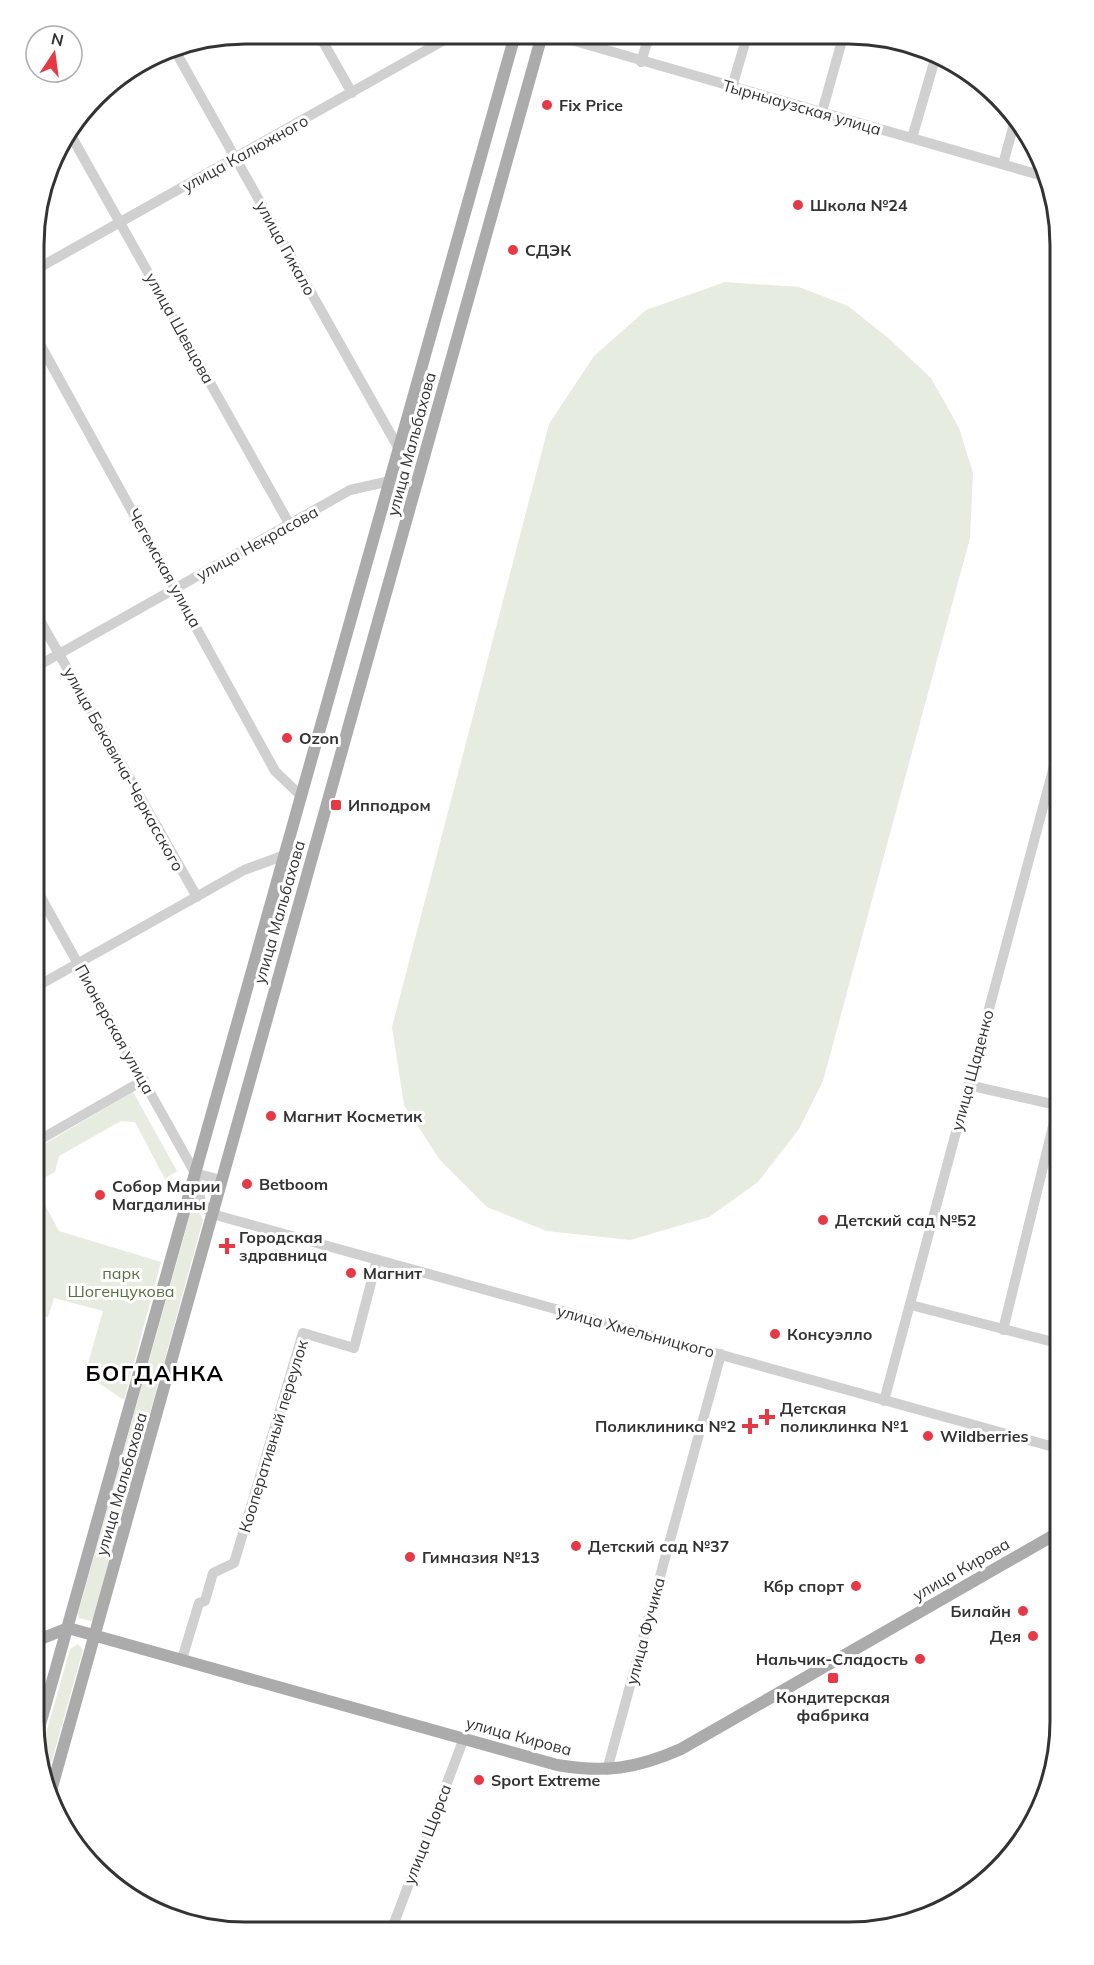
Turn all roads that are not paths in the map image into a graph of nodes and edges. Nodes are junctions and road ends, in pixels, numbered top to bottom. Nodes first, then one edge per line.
1 (324, 44) edge
2 (438, 44) edge
3 (512, 44) edge
4 (539, 44) edge
5 (583, 44) edge
6 (647, 44) edge
7 (745, 44) edge
8 (841, 44) edge
9 (178, 55) edge
10 (641, 62) junction
11 (934, 62) edge
12 (732, 87) junction
13 (352, 93) junction
14 (822, 112) junction
15 (1013, 127) edge
16 (912, 138) junction
17 (73, 139) edge
18 (235, 157) junction
19 (1003, 164) junction
20 (1038, 174) edge
21 (121, 222) junction
22 (44, 265) edge
23 (44, 350) edge
24 (399, 449) junction
25 (390, 481) junction
26 (290, 525) junction
27 (176, 588) junction
28 (44, 628) edge
29 (59, 654) junction
30 (44, 662) edge
31 (1050, 781) edge
32 (301, 796) junction
33 (285, 855) junction
34 (197, 897) junction
35 (44, 903) edge
36 (78, 963) junction
37 (44, 982) edge
38 (144, 1080) junction
39 (968, 1086) junction
40 (1050, 1104) edge
41 (44, 1137) edge
42 (1050, 1143) edge
43 (195, 1173) junction
44 (221, 1180) junction
45 (201, 1202) junction
46 (186, 1206) junction
47 (212, 1214) junction
48 (377, 1260) junction
49 (911, 1305) junction
50 (1004, 1330) junction
51 (1050, 1341) edge
52 (721, 1354) junction
53 (884, 1401) junction
54 (1050, 1446) edge
55 (1050, 1537) edge
56 (68, 1628) junction
57 (95, 1635) junction
58 (44, 1638) edge
59 (182, 1659) junction
60 (44, 1711) edge
61 (464, 1738) junction
62 (607, 1770) junction
63 (53, 1783) edge
64 (393, 1922) edge

1 - 13 street
2 - 13 street, улица Калюжного
3 - 24 main road, улица Мальбахова
4 - 44 main road, улица Мальбахова
5 - 10 street, Тырныаузская улица
6 - 10 street
7 - 12 street
8 - 14 street
9 - 18 street, улица Гикало
10 - 12 street, Тырныаузская улица
11 - 16 street
12 - 14 street, Тырныаузская улица
13 - 18 street, улица Калюжного
14 - 16 street, Тырныаузская улица
15 - 19 street
16 - 19 street, Тырныаузская улица
17 - 21 street, улица Шевцова
18 - 21 street, улица Калюжного
18 - 24 street, улица Гикало
19 - 20 street, Тырныаузская улица
21 - 22 street, улица Калюжного
21 - 26 street, улица Шевцова
23 - 27 street, Чегемская улица
24 - 25 main road, улица Мальбахова
25 - 26 street, улица Некрасова
25 - 32 main road, улица Мальбахова
26 - 27 street, улица Некрасова
27 - 29 street, улица Некрасова
27 - 32 street, Чегемская улица
28 - 29 street, улица Бековича-Черкасского
29 - 30 street, улица Некрасова
29 - 34 street, улица Бековича-Черкасского
31 - 39 street, улица Щаденко
32 - 33 main road, улица Мальбахова
33 - 34 street
33 - 43 main road, улица Мальбахова
34 - 36 street
35 - 36 street, Пионерская улица
36 - 37 street
36 - 38 street, Пионерская улица
38 - 41 street
38 - 43 street, Пионерская улица
39 - 40 street
39 - 49 street, улица Щаденко
42 - 50 street
43 - 44 street
43 - 45 street, Пионерская улица
43 - 46 main road, улица Мальбахова
44 - 47 main road, улица Мальбахова
45 - 46 street
45 - 47 street
46 - 56 main road, улица Мальбахова
47 - 48 street, улица Хмельницкого
47 - 57 main road, улица Мальбахова
48 - 52 street, улица Хмельницкого
48 - 59 street, Кооперативный переулок
49 - 50 street
49 - 53 street, улица Щаденко
50 - 51 street
52 - 53 street, улица Хмельницкого
52 - 62 street, улица Фучика
53 - 54 street, улица Хмельницкого
55 - 62 main road, улица Кирова
56 - 57 main road, улица Кирова
56 - 58 main road
56 - 60 main road, улица Мальбахова
57 - 59 main road, улица Кирова
57 - 63 main road, улица Мальбахова
59 - 61 main road, улица Кирова
61 - 62 main road, улица Кирова
61 - 64 street, улица Щорса

